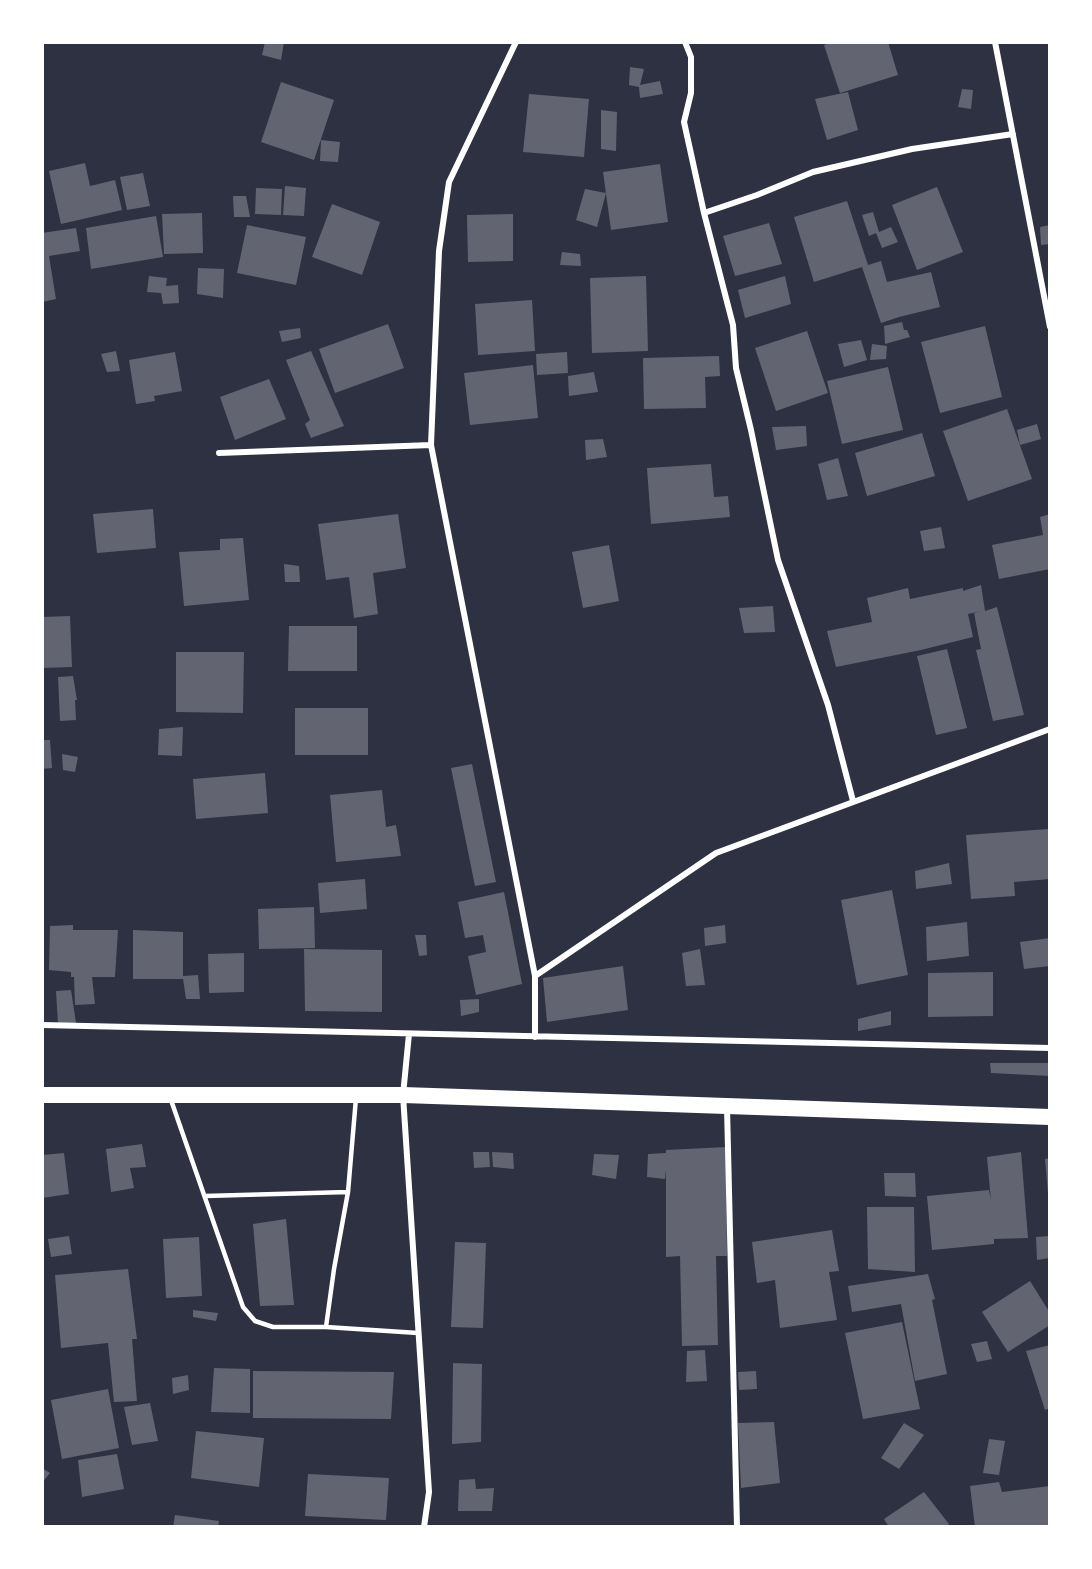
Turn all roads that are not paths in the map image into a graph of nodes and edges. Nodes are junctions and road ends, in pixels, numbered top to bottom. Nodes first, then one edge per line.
1 (516, 42) edge
2 (685, 42) edge
3 (995, 42) edge
4 (1013, 134) junction
5 (704, 213) junction
6 (1050, 327) edge
7 (430, 445) junction
8 (219, 453) dead end
9 (1050, 729) edge
10 (854, 801) junction
11 (535, 976) junction
12 (42, 1025) edge
13 (409, 1034) junction
14 (535, 1037) junction
15 (1050, 1048) edge
16 (42, 1095) edge
17 (170, 1095) junction
18 (356, 1095) junction
19 (403, 1095) junction
20 (727, 1106) junction
21 (1050, 1117) edge
22 (348, 1192) junction
23 (205, 1196) junction
24 (326, 1327) junction
25 (418, 1333) junction
26 (424, 1527) edge
27 (737, 1527) edge

1 - 7 street
2 - 5 street
3 - 4 street
4 - 5 street
4 - 6 street
5 - 10 street
7 - 8 street
7 - 11 street
9 - 10 street
10 - 11 street
11 - 14 street
12 - 13 street
13 - 14 street
13 - 19 street
14 - 15 street
16 - 17 highway
17 - 18 highway
17 - 23 lane
18 - 19 highway
18 - 22 lane
19 - 20 highway
19 - 25 street
20 - 21 highway
20 - 27 street
22 - 23 lane
22 - 24 lane
23 - 24 lane
24 - 25 lane
25 - 26 street

